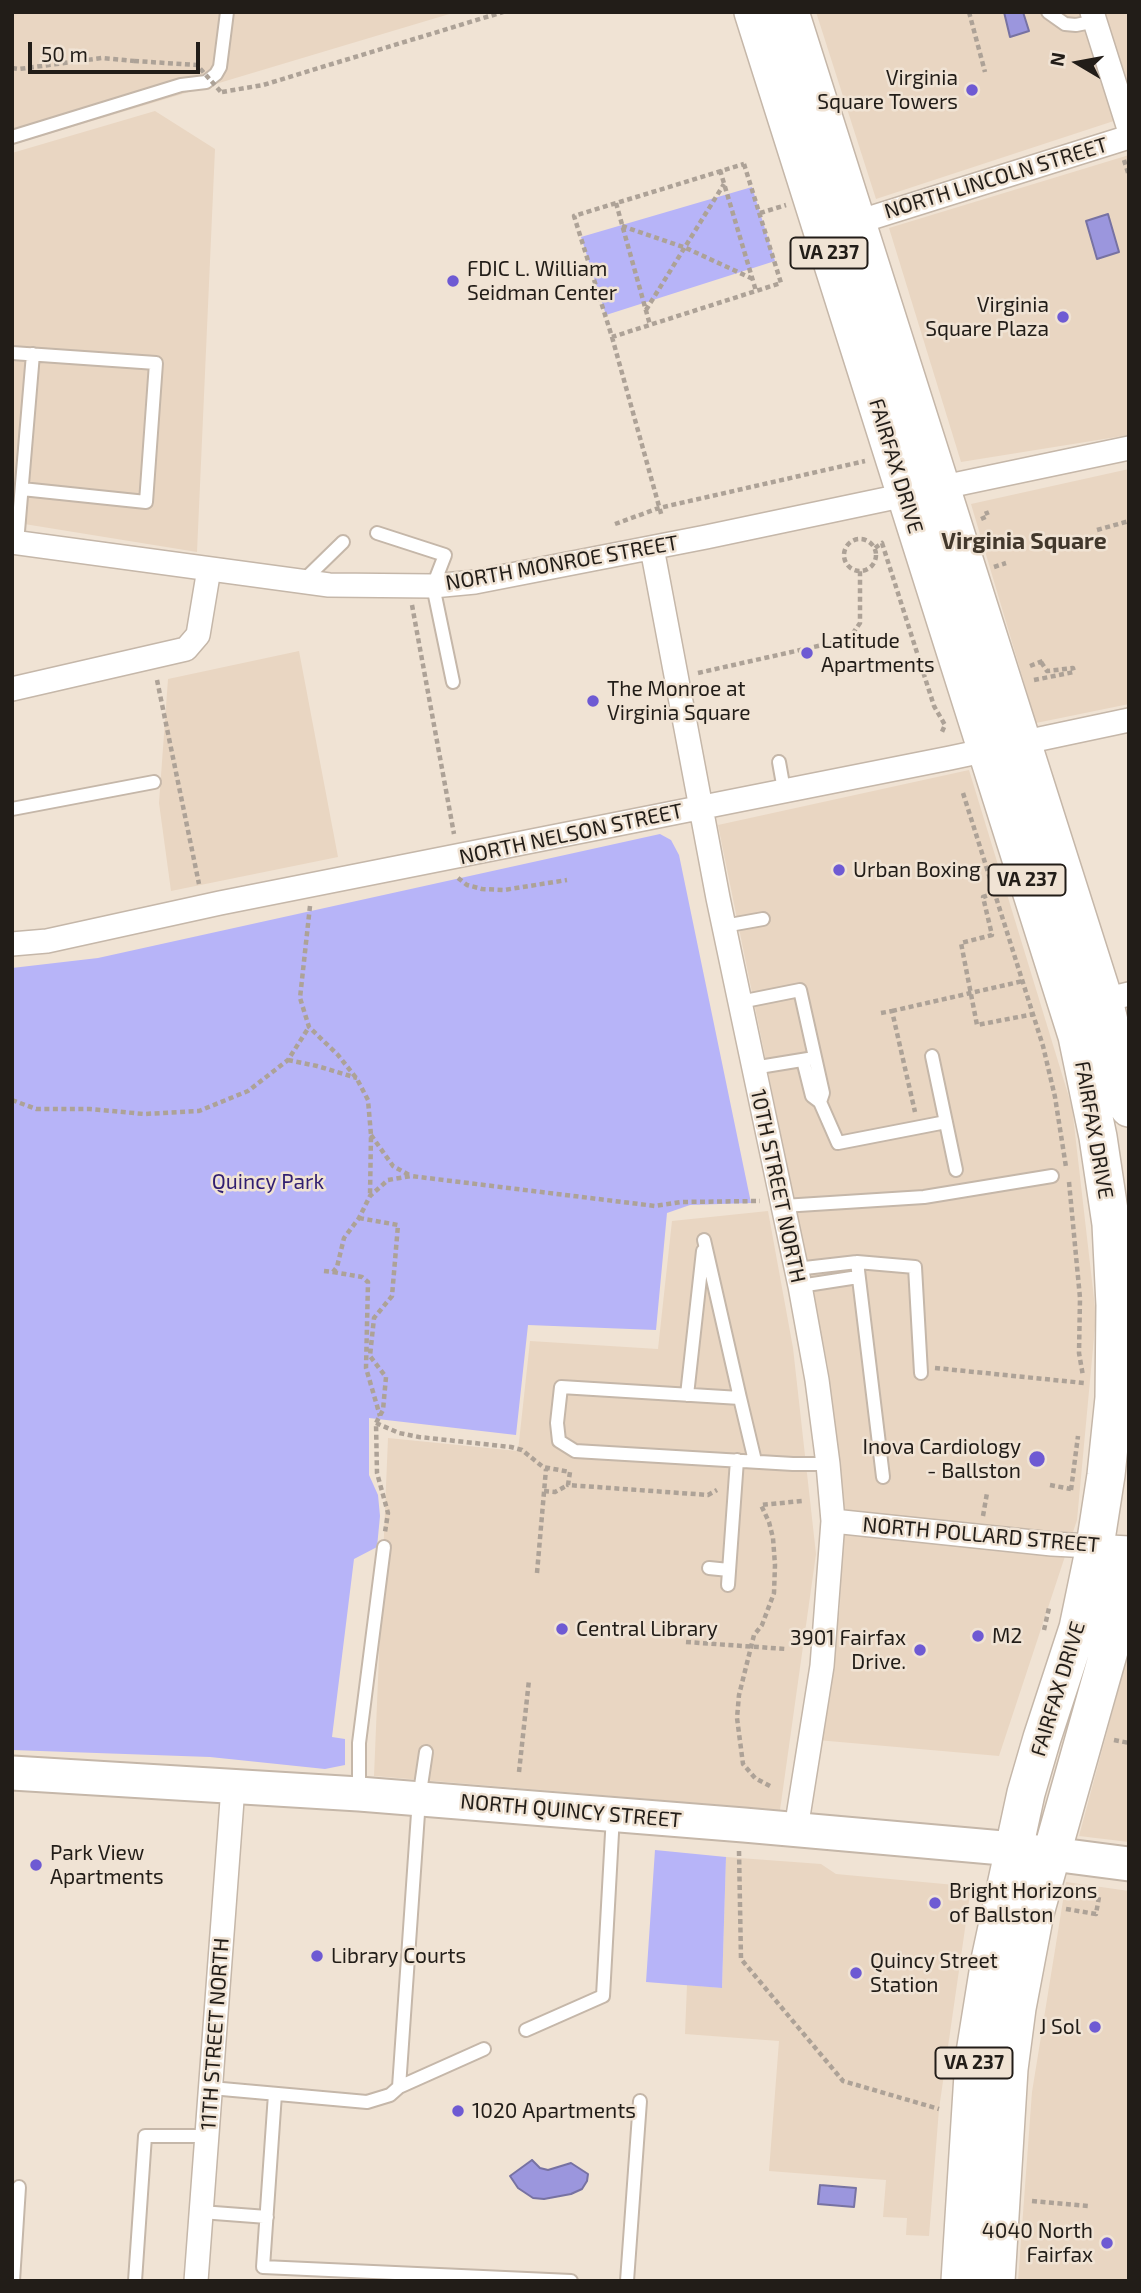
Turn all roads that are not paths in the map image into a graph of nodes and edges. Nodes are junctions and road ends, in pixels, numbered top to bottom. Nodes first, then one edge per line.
1 (227, 12) edge
2 (753, 12) edge
3 (790, 12) edge
4 (1048, 12) edge
5 (1096, 14) edge
6 (1129, 129) edge
7 (1129, 136) edge
8 (12, 137) edge
9 (840, 228) junction
10 (12, 353) edge
11 (33, 354) junction
12 (1129, 448) edge
13 (18, 473) edge
14 (22, 488) junction
15 (922, 491) junction
16 (377, 533) dead end
17 (15, 542) edge
18 (342, 542) dead end
19 (652, 548) junction
20 (209, 569) junction
21 (302, 582) junction
22 (433, 586) junction
23 (453, 682) dead end
24 (12, 689) edge
25 (1129, 720) edge
26 (1004, 745) junction
27 (779, 762) dead end
28 (154, 782) dead end
29 (784, 790) junction
30 (701, 807) junction
31 (12, 809) edge
32 (763, 919) dead end
33 (724, 926) junction
34 (12, 944) edge
35 (1116, 997) edge
36 (740, 1002) junction
37 (1051, 1012) junction
38 (932, 1056) dead end
39 (808, 1059) junction
40 (753, 1068) junction
41 (1129, 1108) edge
42 (946, 1122) junction
43 (956, 1170) dead end
44 (1052, 1176) dead end
45 (782, 1203) junction
46 (857, 1262) junction
47 (858, 1277) junction
48 (798, 1278) junction
49 (920, 1370) road end
50 (687, 1395) junction
51 (740, 1398) junction
52 (737, 1460) junction
53 (755, 1461) junction
54 (828, 1464) junction
55 (883, 1477) dead end
56 (833, 1521) junction
57 (384, 1547) road end
58 (1112, 1547) edge
59 (1129, 1560) edge
60 (709, 1568) dead end
61 (729, 1570) junction
62 (728, 1585) dead end
63 (425, 1752) dead end
64 (12, 1773) edge
65 (233, 1787) junction
66 (359, 1794) junction
67 (419, 1799) junction
68 (613, 1815) junction
69 (796, 1829) junction
70 (1014, 1849) junction
71 (1052, 1854) junction
72 (1129, 1864) edge
73 (526, 2030) dead end
74 (484, 2049) dead end
75 (399, 2087) junction
76 (211, 2088) junction
77 (275, 2094) junction
78 (640, 2101) dead end
79 (207, 2136) junction
80 (19, 2188) dead end
81 (201, 2212) junction
82 (267, 2217) junction
83 (263, 2267) junction
84 (13, 2281) edge
85 (135, 2281) edge
86 (196, 2281) edge
87 (262, 2281) edge
88 (571, 2281) edge
89 (627, 2281) edge
90 (960, 2281) edge
91 (996, 2281) edge

1 - 8 lane
2 - 9 main road, FAIRFAX DRIVE / VA 237
3 - 9 main road, FAIRFAX DRIVE / VA 237
4 - 5 lane
5 - 6 street
7 - 9 street, NORTH LINCOLN STREET
9 - 15 main road, FAIRFAX DRIVE / VA 237
10 - 11 lane
11 - 13 lane
11 - 14 lane
12 - 15 street, NORTH MONROE STREET
13 - 14 lane
14 - 17 lane
15 - 19 street, NORTH MONROE STREET
15 - 26 main road, FAIRFAX DRIVE / VA 237
16 - 22 lane
17 - 20 street
18 - 21 lane
19 - 22 street, NORTH MONROE STREET
19 - 30 street, 10TH STREET NORTH
20 - 21 street, NORTH MONROE STREET
20 - 24 street
21 - 22 street, NORTH MONROE STREET
22 - 23 lane
25 - 26 street, NORTH NELSON STREET
26 - 29 street, NORTH NELSON STREET
26 - 35 main road, FAIRFAX DRIVE / VA 237
26 - 37 main road, FAIRFAX DRIVE / VA 237
27 - 29 lane
28 - 31 lane
29 - 30 street, NORTH NELSON STREET
30 - 33 street, 10TH STREET NORTH
30 - 34 street, NORTH NELSON STREET
32 - 33 lane
33 - 36 street, 10TH STREET NORTH
35 - 37 main road
35 - 41 main road, FAIRFAX DRIVE / VA 237
36 - 39 lane
36 - 40 street, 10TH STREET NORTH
37 - 58 main road, FAIRFAX DRIVE / VA 237
38 - 42 lane
39 - 40 lane
39 - 42 lane
40 - 45 street, 10TH STREET NORTH
42 - 43 lane
44 - 45 lane
45 - 48 street, 10TH STREET NORTH
46 - 47 lane
46 - 48 lane
46 - 49 lane
47 - 48 lane
47 - 55 lane
48 - 54 street, 10TH STREET NORTH
50 - 51 lane
50 - 51 lane
50 - 52 lane
51 - 53 lane
52 - 53 lane
52 - 61 lane
53 - 54 lane
54 - 56 street, 10TH STREET NORTH
56 - 58 street, NORTH POLLARD STREET
56 - 69 street, 10TH STREET NORTH
57 - 66 lane
58 - 70 main road, FAIRFAX DRIVE / VA 237
59 - 71 main road, FAIRFAX DRIVE / VA 237
60 - 61 lane
61 - 62 lane
63 - 67 lane
64 - 65 main road, NORTH QUINCY STREET
65 - 66 main road, NORTH QUINCY STREET
65 - 76 street, 11TH STREET NORTH
66 - 67 main road, NORTH QUINCY STREET
67 - 68 main road, NORTH QUINCY STREET
67 - 75 lane
68 - 69 main road, NORTH QUINCY STREET
68 - 73 lane
69 - 70 main road, NORTH QUINCY STREET
70 - 71 main road, NORTH QUINCY STREET
70 - 90 main road, FAIRFAX DRIVE / VA 237
71 - 72 main road, NORTH QUINCY STREET
71 - 91 main road, FAIRFAX DRIVE / VA 237
74 - 75 lane
75 - 77 lane
76 - 77 lane
76 - 79 street, 11TH STREET NORTH
77 - 82 lane
78 - 89 lane
79 - 81 street, 11TH STREET NORTH
79 - 85 lane
80 - 84 lane
81 - 82 lane
81 - 86 street, 11TH STREET NORTH
82 - 83 lane
83 - 87 lane
83 - 88 lane

